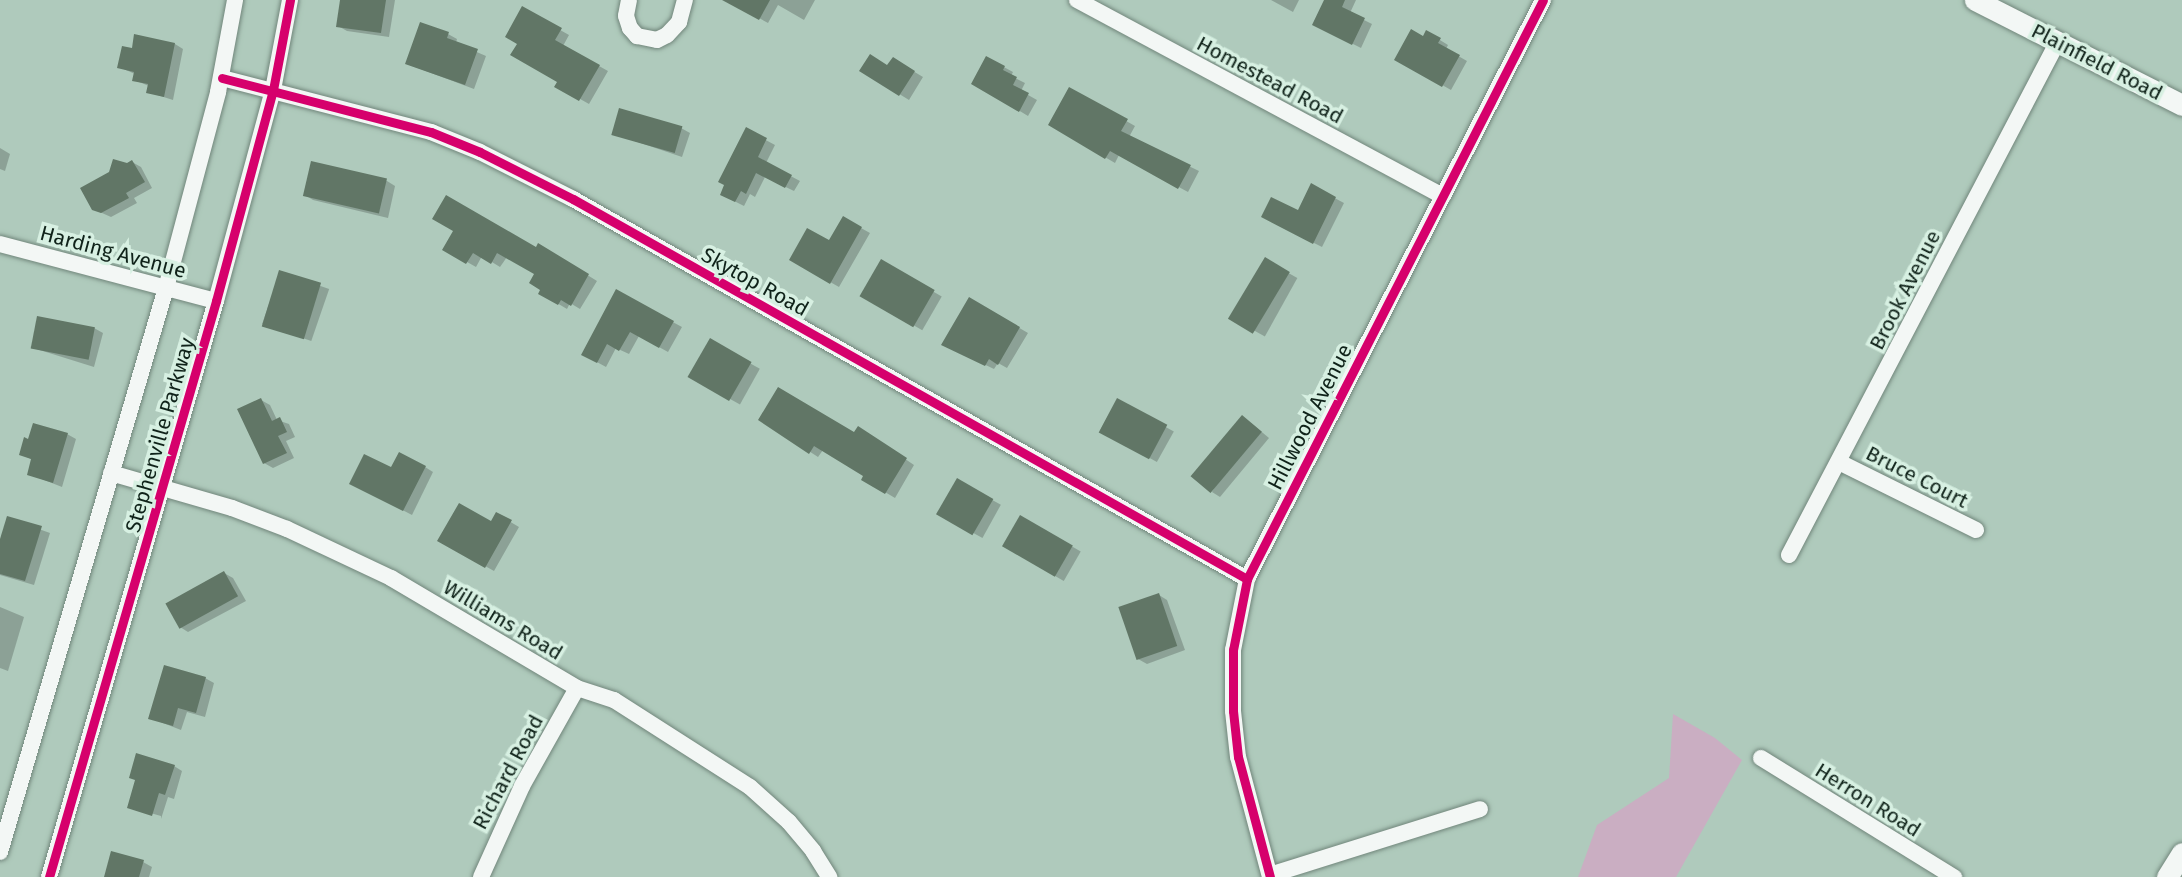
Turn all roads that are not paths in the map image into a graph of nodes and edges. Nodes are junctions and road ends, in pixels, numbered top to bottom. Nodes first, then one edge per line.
1 (235, 0) edge
2 (290, 0) edge
3 (629, 0) edge
4 (685, 0) edge
5 (1077, 0) edge
6 (1543, 0) edge
7 (1975, 0) edge
8 (2057, 43) junction
9 (222, 78) junction
10 (273, 90) junction
11 (2182, 105) edge
12 (1443, 196) junction
13 (0, 244) edge
14 (166, 288) junction
15 (216, 300) junction
16 (1839, 462) junction
17 (111, 473) junction
18 (163, 489) junction
19 (1976, 530) dead end
20 (1789, 555) dead end
21 (1247, 579) junction
22 (577, 688) junction
23 (1761, 758) dead end
24 (1480, 809) dead end
25 (0, 852) edge
26 (2182, 853) edge
27 (1270, 876) edge
28 (49, 877) edge
29 (481, 877) edge
30 (829, 877) edge
31 (1954, 877) edge
32 (2167, 877) edge

1 - 9 street, Stephenville Parkway
2 - 10 street, Stephenville Parkway
3 - 4 street
5 - 12 street, Homestead Road
6 - 12 street, Hillwood Avenue
7 - 8 street, Plainfield Road
8 - 11 street, Plainfield Road
8 - 16 street, Brook Avenue
9 - 10 street, Skytop Road
9 - 14 street, Stephenville Parkway
10 - 15 street, Stephenville Parkway
10 - 21 street, Skytop Road
12 - 21 street, Hillwood Avenue
13 - 14 street, Harding Avenue
14 - 15 street, Harding Avenue
14 - 17 street, Stephenville Parkway
15 - 18 street, Stephenville Parkway
16 - 19 street, Bruce Court
16 - 20 street, Brook Avenue
17 - 18 street, Williams Road
17 - 25 street, Stephenville Parkway
18 - 22 street, Williams Road
18 - 28 street, Stephenville Parkway
21 - 27 street, Hillwood Avenue
22 - 29 street, Richard Road
22 - 30 street, Williams Road
23 - 31 street, Herron Road
24 - 27 street
26 - 32 street

